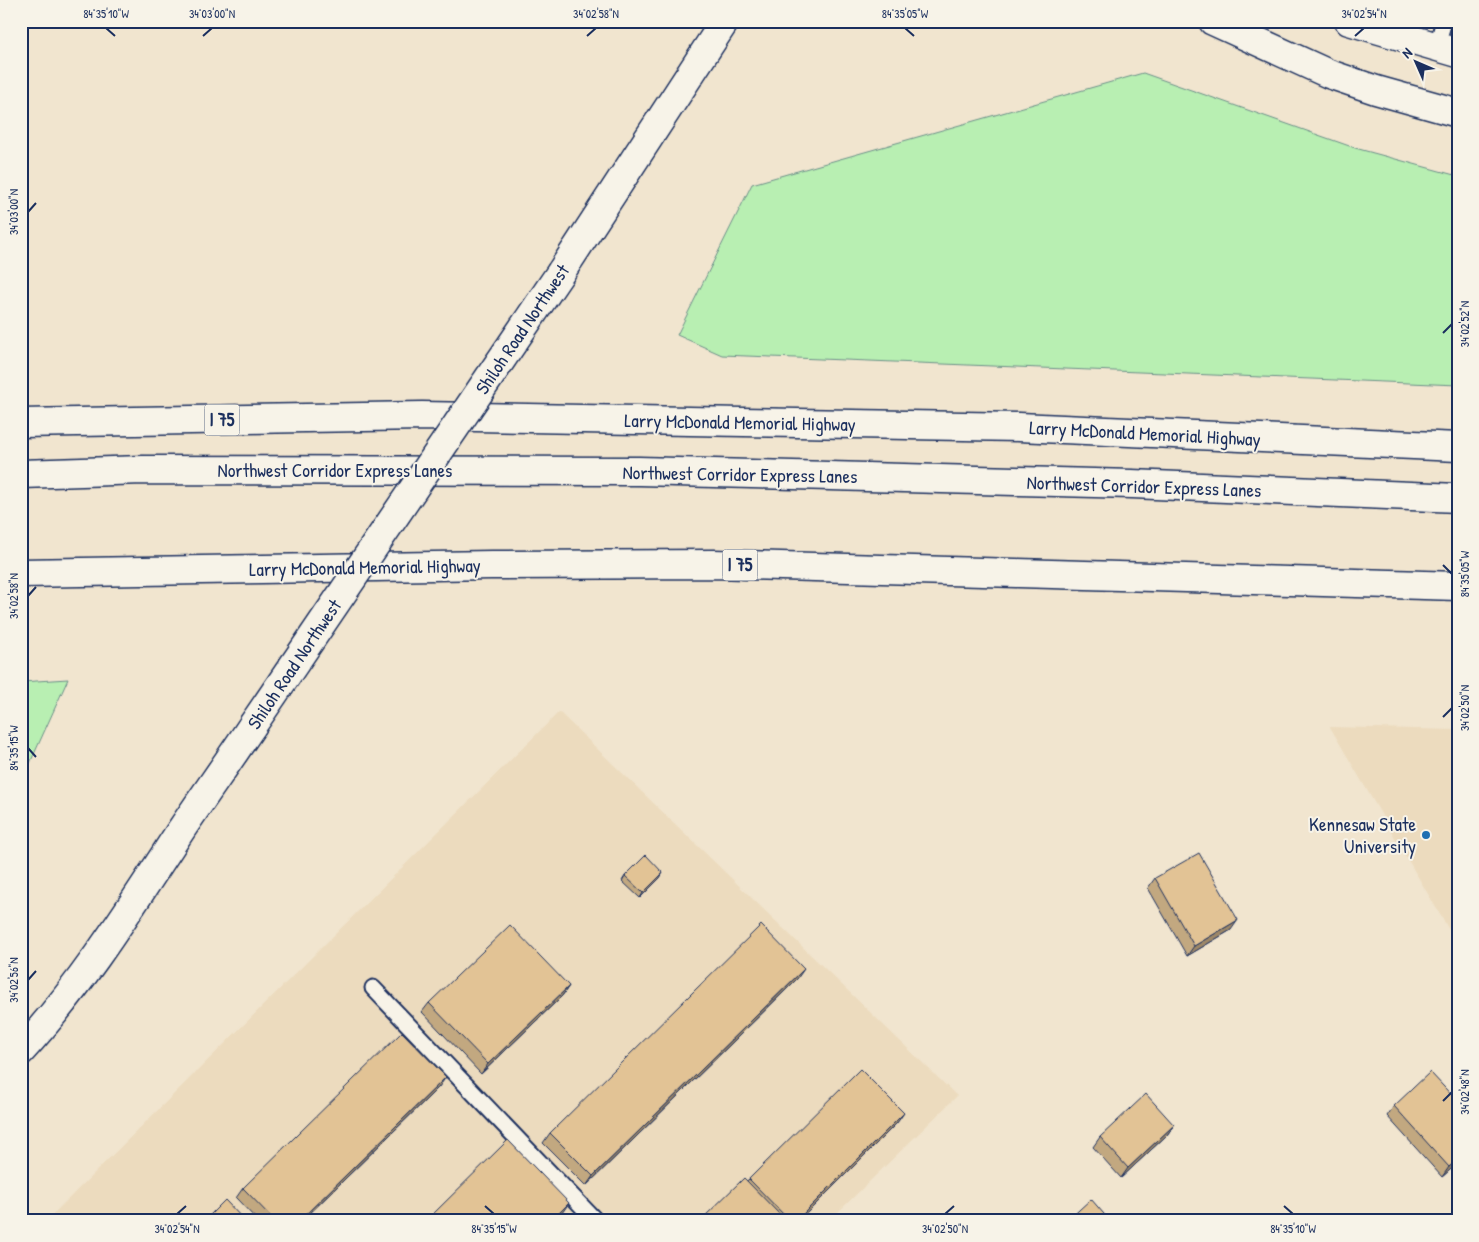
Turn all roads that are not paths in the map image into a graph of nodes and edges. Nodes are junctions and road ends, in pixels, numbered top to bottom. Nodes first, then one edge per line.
1 (725, 21) edge
2 (1213, 21) edge
3 (1349, 21) edge
4 (1444, 21) edge
5 (1447, 50) edge
6 (1458, 113) edge
7 (21, 423) edge
8 (1458, 446) edge
9 (21, 474) edge
10 (1458, 498) edge
11 (21, 573) edge
12 (1458, 586) edge
13 (373, 988) dead end
14 (21, 1051) edge
15 (596, 1221) edge

1 - 14 main road, Shiloh Road Northwest, bridge
2 - 6 main road
3 - 5 main road
4 - 5 lane
7 - 8 main road, Larry McDonald Memorial Highway / I 75
9 - 10 main road, Northwest Corridor Express Lanes
11 - 12 main road, Larry McDonald Memorial Highway / I 75
13 - 15 lane

